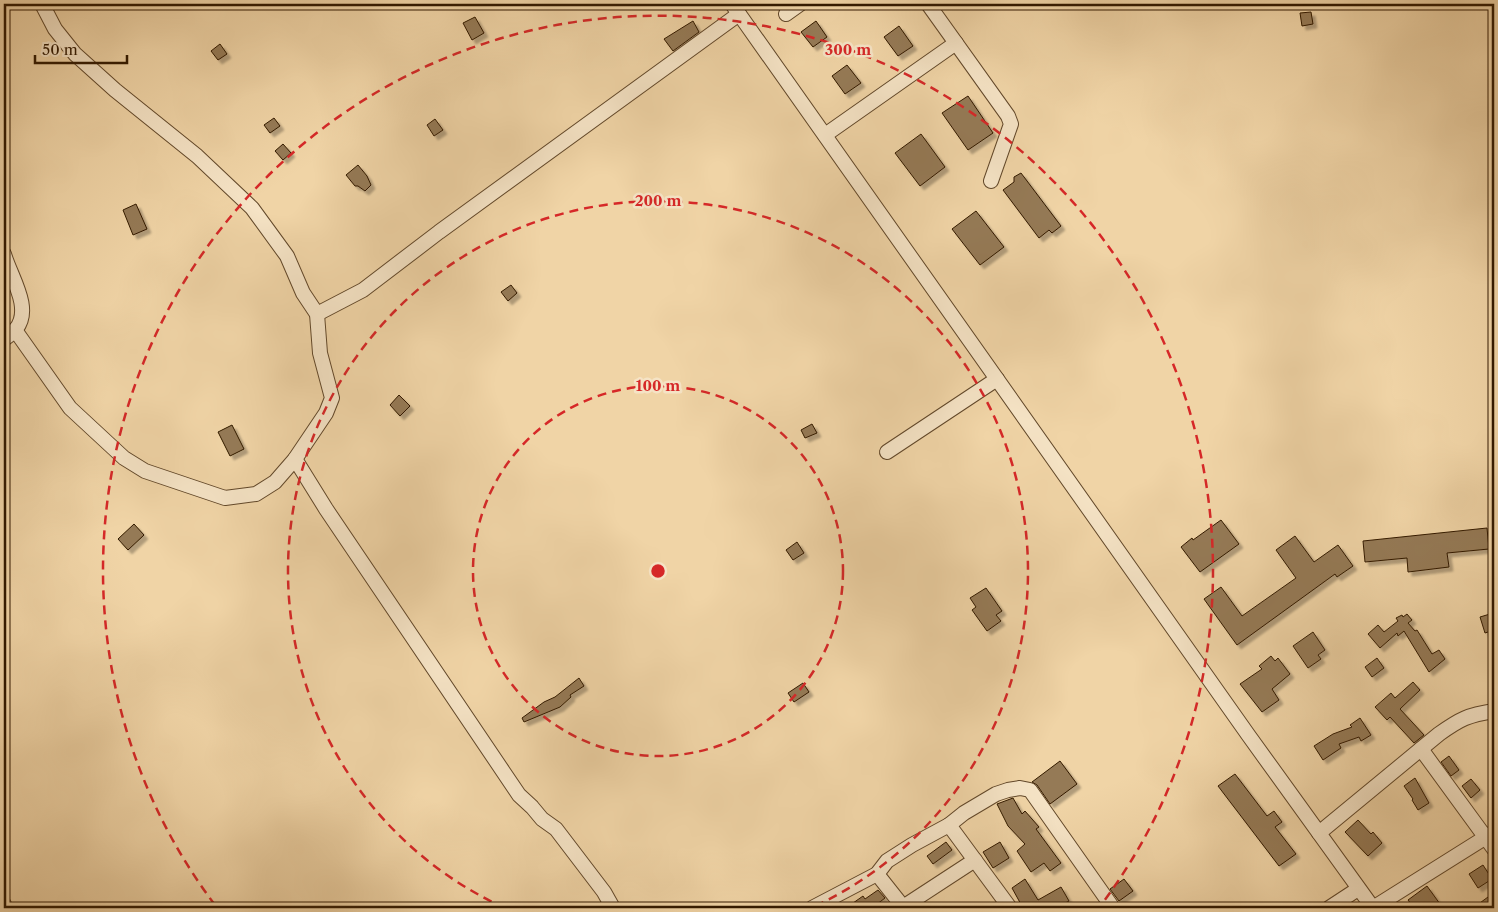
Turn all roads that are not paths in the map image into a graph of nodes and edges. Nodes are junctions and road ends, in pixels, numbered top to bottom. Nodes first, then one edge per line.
1 (42, 4) edge
2 (800, 4) edge
3 (928, 4) edge
4 (735, 9) edge
5 (786, 14) dead end
6 (956, 43) junction
7 (825, 135) junction
8 (991, 181) dead end
9 (4, 254) edge
10 (316, 314) junction
11 (16, 330) junction
12 (4, 340) edge
13 (997, 379) junction
14 (887, 452) dead end
15 (295, 459) junction
16 (1494, 712) edge
17 (1421, 749) junction
18 (949, 825) junction
19 (1319, 834) junction
20 (1490, 834) edge
21 (1494, 849) edge
22 (975, 860) junction
23 (877, 874) junction
24 (1358, 889) junction
25 (4, 904) edge
26 (5, 908) edge
27 (613, 908) edge
28 (815, 908) edge
29 (903, 908) edge
30 (1010, 908) edge
31 (1113, 908) edge
32 (1330, 908) edge
33 (1373, 908) edge

1 - 10 street
2 - 5 street
3 - 6 street
4 - 7 street
4 - 10 street
6 - 7 street
6 - 8 street
7 - 13 street
9 - 11 street
10 - 15 street
11 - 12 street
11 - 15 street
13 - 14 street
13 - 19 street
15 - 27 street
16 - 17 street
17 - 19 street
17 - 20 street
18 - 22 street
18 - 23 street
18 - 31 street
19 - 24 street
20 - 21 street
20 - 33 street
22 - 29 street
22 - 30 street
23 - 28 street
23 - 29 street
24 - 32 street
24 - 33 street
25 - 26 street

